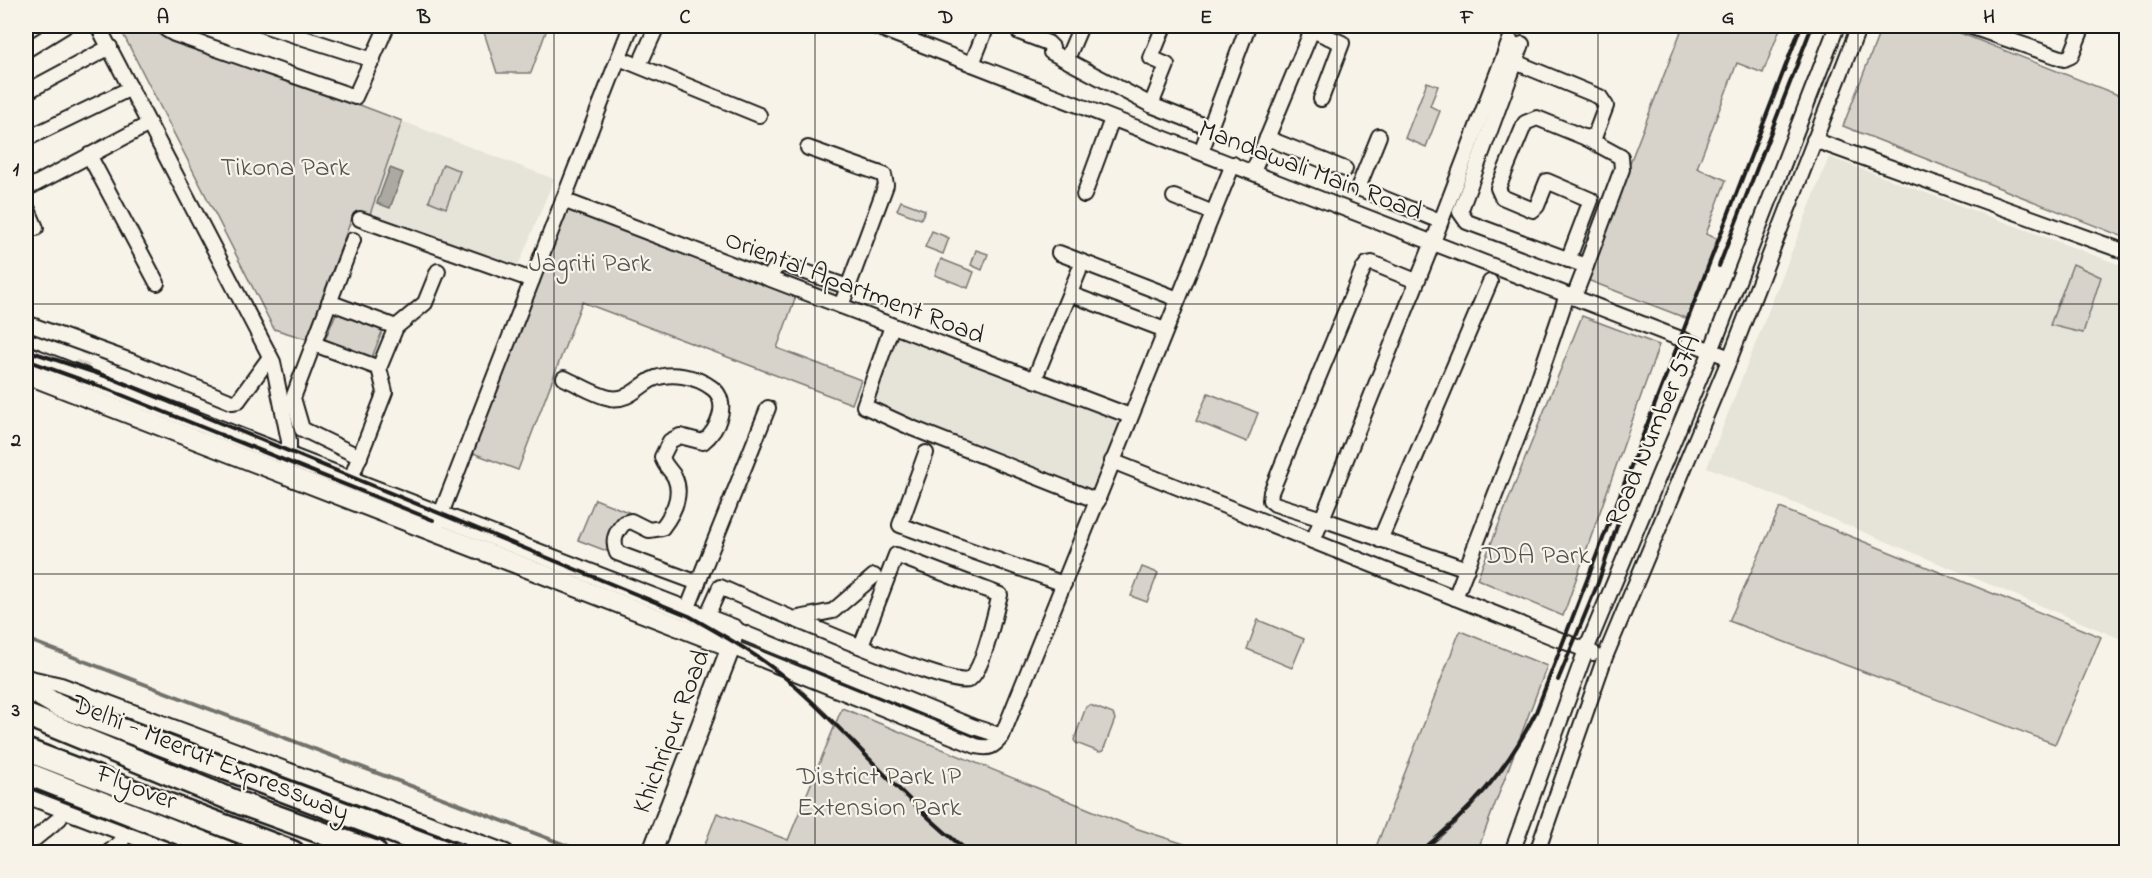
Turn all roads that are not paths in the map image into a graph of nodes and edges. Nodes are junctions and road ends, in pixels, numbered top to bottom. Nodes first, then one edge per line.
1 (65, 26) edge
2 (99, 26) edge
3 (167, 26) edge
4 (266, 26) edge
5 (387, 26) edge
6 (631, 26) edge
7 (657, 26) edge
8 (874, 26) edge
9 (987, 26) edge
10 (1019, 26) edge
11 (1081, 26) edge
12 (1164, 26) edge
13 (1248, 26) edge
14 (1837, 26) edge
15 (1859, 26) edge
16 (1969, 26) edge
17 (2083, 26) edge
18 (110, 47) junction
19 (26, 50) edge
20 (643, 57) dead end
21 (618, 58) junction
22 (1067, 59) junction
23 (373, 60) junction
24 (1515, 62) junction
25 (972, 64) junction
26 (131, 88) junction
27 (26, 92) edge
28 (1321, 99) dead end
29 (1151, 105) junction
30 (759, 115) dead end
31 (1112, 119) junction
32 (149, 124) junction
33 (1210, 128) junction
34 (1379, 136) dead end
35 (1267, 138) junction
36 (1586, 138) junction
37 (26, 140) edge
38 (1814, 140) junction
39 (808, 148) dead end
40 (1201, 152) junction
41 (89, 155) junction
42 (1233, 164) junction
43 (1345, 169) dead end
44 (1253, 172) junction
45 (26, 189) edge
46 (1084, 195) dead end
47 (1174, 197) dead end
48 (563, 200) junction
49 (26, 205) edge
50 (1213, 213) junction
51 (360, 219) dead end
52 (1440, 221) junction
53 (36, 228) dead end
54 (353, 240) dead end
55 (1433, 242) junction
56 (2127, 252) edge
57 (1059, 253) dead end
58 (1568, 260) junction
59 (1586, 266) junction
60 (438, 271) dead end
61 (1079, 271) dead end
62 (770, 279) junction
63 (532, 280) junction
64 (1416, 281) junction
65 (1490, 282) dead end
66 (157, 283) dead end
67 (848, 287) junction
68 (1070, 294) junction
69 (1571, 296) junction
70 (1178, 299) junction
71 (329, 302) junction
72 (841, 306) junction
73 (26, 322) edge
74 (892, 326) junction
75 (396, 327) junction
76 (1165, 330) junction
77 (314, 344) junction
78 (1711, 351) junction
79 (26, 355) edge
80 (270, 357) junction
81 (1730, 358) junction
82 (379, 368) junction
83 (26, 374) edge
84 (564, 378) dead end
85 (1034, 380) junction
86 (127, 404) junction
87 (768, 408) dead end
88 (1130, 416) junction
89 (926, 453) dead end
90 (360, 457) junction
91 (1112, 461) junction
92 (287, 465) junction
93 (350, 481) junction
94 (1098, 501) junction
95 (1322, 519) junction
96 (437, 524) junction
97 (1380, 540) junction
98 (1313, 541) junction
99 (1467, 569) junction
100 (874, 576) dead end
101 (698, 584) junction
102 (1064, 584) junction
103 (1455, 598) junction
104 (687, 610) junction
105 (706, 618) junction
106 (793, 619) junction
107 (734, 629) junction
108 (861, 645) junction
109 (730, 647) junction
110 (1586, 650) junction
111 (1605, 657) junction
112 (26, 676) edge
113 (26, 687) edge
114 (26, 715) edge
115 (1002, 736) junction
116 (26, 750) edge
117 (26, 773) edge
118 (26, 796) edge
119 (26, 805) edge
120 (60, 818) junction
121 (122, 840) junction
122 (26, 846) edge
123 (109, 852) edge
124 (153, 852) edge
125 (173, 852) edge
126 (227, 852) edge
127 (293, 852) edge
128 (375, 852) edge
129 (446, 852) edge
130 (506, 852) edge
131 (652, 852) edge
132 (1512, 852) edge
133 (1537, 852) edge

1 - 19 street
2 - 18 street
3 - 23 street
4 - 23 street
5 - 23 street
6 - 21 street
7 - 20 street
8 - 25 street, Mandawali Main Road
9 - 25 street
10 - 22 street
11 - 22 street
12 - 29 street
13 - 33 street
14 - 78 street, Road Number 57A
15 - 38 street, Road Number 57A
16 - 17 street
18 - 26 street
18 - 27 street
21 - 30 street
21 - 48 street
22 - 29 street
24 - 36 street
24 - 52 street
24 - 58 street
25 - 31 street, Mandawali Main Road
26 - 32 street
26 - 37 street
28 - 35 street
29 - 33 street
31 - 40 street, Mandawali Main Road
31 - 46 street
32 - 41 street
32 - 80 street
33 - 40 street
34 - 52 street
35 - 43 street
35 - 44 street
36 - 58 street
36 - 59 street
38 - 56 street
38 - 81 street, Road Number 57A
39 - 67 street
40 - 42 street, Mandawali Main Road
41 - 45 street
41 - 66 street
42 - 44 street, Mandawali Main Road
42 - 50 street
44 - 55 street, Mandawali Main Road
47 - 50 street
48 - 62 street, Oriental Apartment Road
48 - 63 street
49 - 53 street
50 - 70 street
51 - 63 street
52 - 55 street
54 - 71 street
55 - 64 street
55 - 69 street, Mandawali Main Road
57 - 70 street
58 - 59 street
59 - 69 street
60 - 75 street
61 - 68 street
62 - 67 street
62 - 72 street, Oriental Apartment Road
63 - 96 street
64 - 95 street
64 - 95 street
65 - 97 street
67 - 72 street
68 - 76 street
68 - 85 street
69 - 78 street, Mandawali Main Road
69 - 99 street
70 - 76 street
71 - 75 street
71 - 77 street
72 - 74 street, Oriental Apartment Road
73 - 80 street
74 - 85 street, Oriental Apartment Road
74 - 94 street
75 - 82 street
76 - 88 street
77 - 82 street
77 - 90 street
78 - 81 street, Mandawali Main Road
78 - 110 street, Road Number 57A
79 - 86 main road
80 - 92 street
81 - 111 street, Road Number 57A
82 - 90 street
83 - 86 main road
84 - 101 street
85 - 88 street, Oriental Apartment Road
86 - 92 main road
87 - 101 street
88 - 91 street
89 - 102 street
90 - 93 street
91 - 94 street
91 - 98 street
92 - 93 main road
92 - 96 main road
93 - 96 main road
94 - 102 street
95 - 97 street
95 - 98 street
96 - 104 main road
96 - 109 main road
97 - 99 street
98 - 103 street
99 - 103 street
100 - 106 street
101 - 104 street
102 - 115 street
103 - 110 street
104 - 105 main road
105 - 106 street
105 - 107 main road
106 - 108 street
107 - 109 main road, Khichripur Road
107 - 115 street
108 - 108 street
109 - 115 street
109 - 131 main road, Khichripur Road
110 - 111 street
110 - 132 street, Road Number 57A
111 - 133 street, Road Number 57A
112 - 130 street
113 - 129 highway, Flyover
114 - 128 highway, Delhi - Meerut Expressway
116 - 127 highway
117 - 126 highway, Flyover
118 - 125 street
119 - 120 street
120 - 121 street
120 - 122 street
121 - 123 street
121 - 124 street

